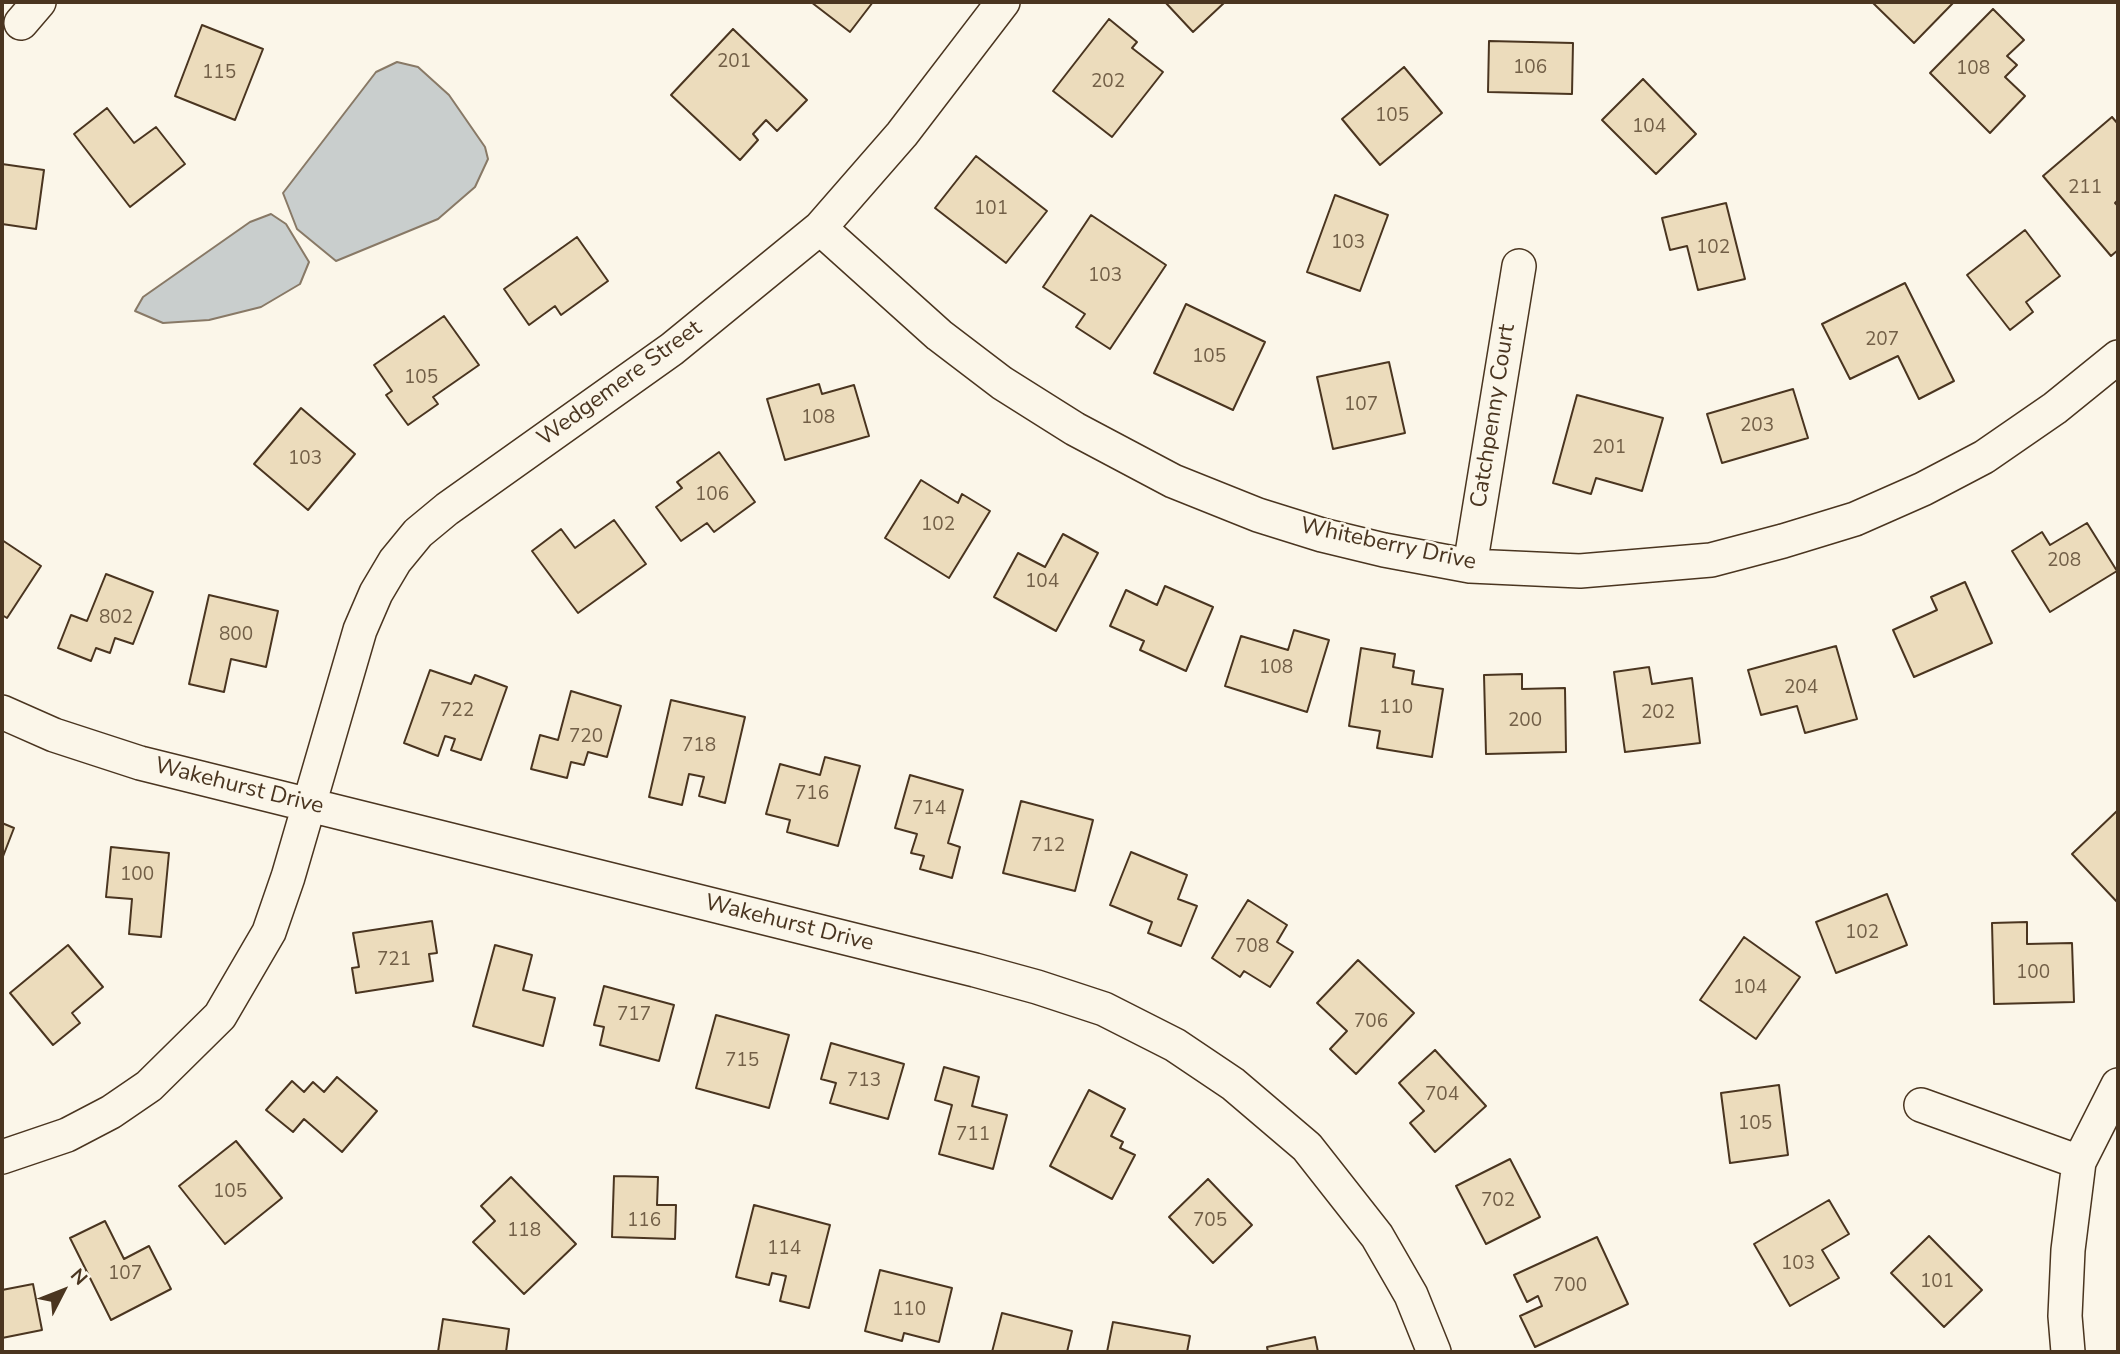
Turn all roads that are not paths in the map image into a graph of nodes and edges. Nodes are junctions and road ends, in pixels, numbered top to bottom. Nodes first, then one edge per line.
1 (1003, 2) edge
2 (820, 228) junction
3 (1519, 266) dead end
4 (2118, 357) edge
5 (1470, 566) junction
6 (2, 712) edge
7 (309, 803) junction
8 (2118, 1085) edge
9 (1921, 1105) dead end
10 (2, 1157) edge
11 (2079, 1162) junction
12 (1434, 1352) edge
13 (2068, 1352) edge

1 - 2 street, Wedgemere Street
2 - 5 street, Whiteberry Drive
2 - 7 street, Wedgemere Street
3 - 5 street, Catchpenny Court
4 - 5 street, Whiteberry Drive
6 - 7 street, Wakehurst Drive
7 - 10 street, Wedgemere Street
7 - 12 street, Wakehurst Drive
8 - 11 street
9 - 11 street
11 - 13 street

